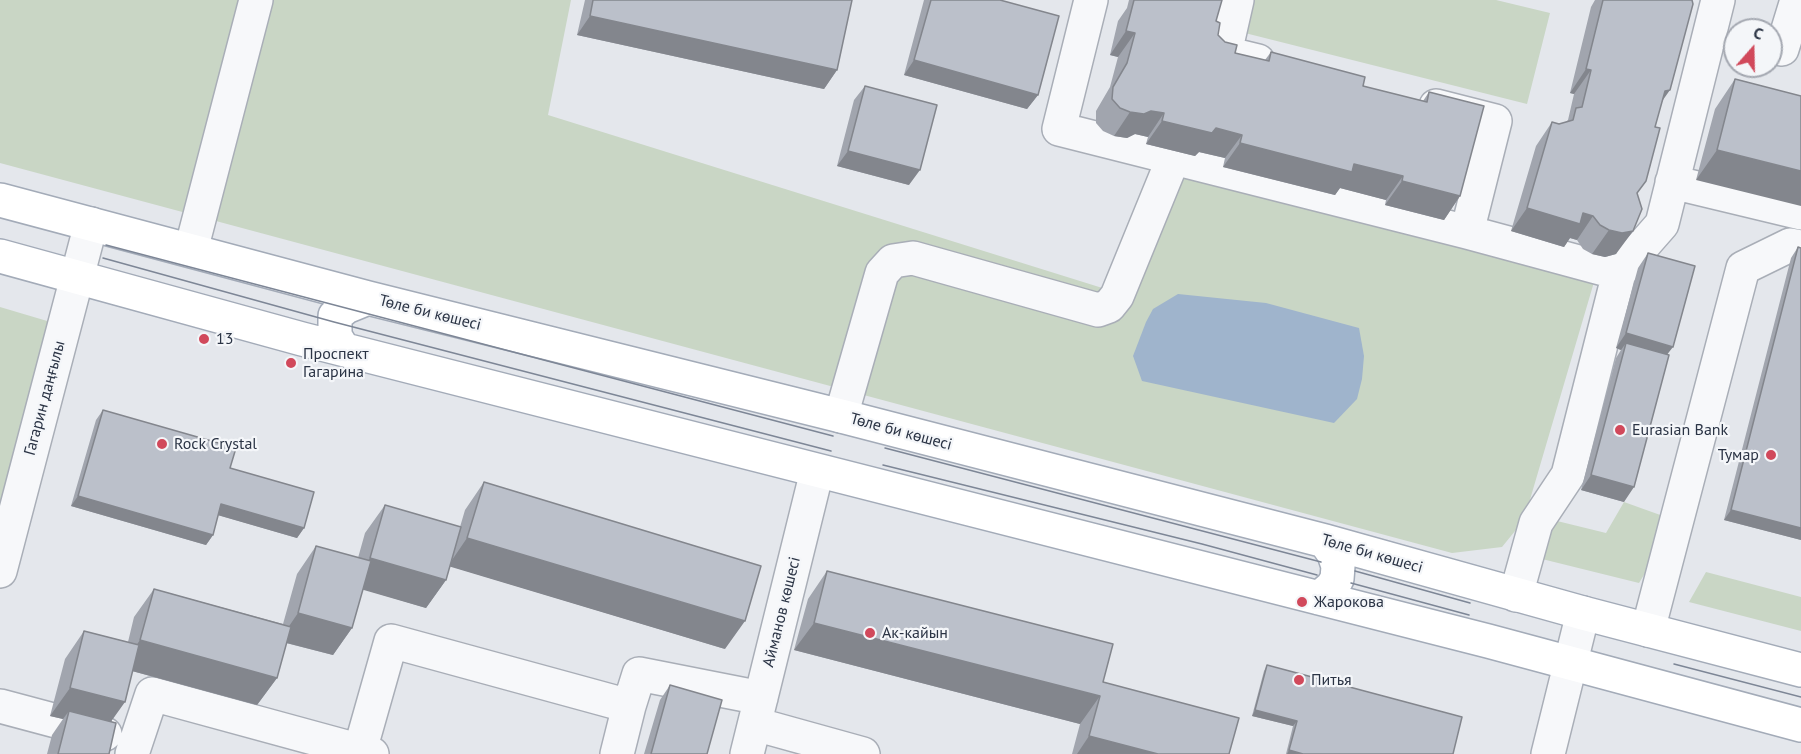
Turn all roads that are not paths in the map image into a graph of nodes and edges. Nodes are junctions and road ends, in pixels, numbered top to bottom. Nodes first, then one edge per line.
1 (256, 0) edge
2 (1091, 0) edge
3 (1237, 0) edge
4 (1797, 0) edge
5 (1721, 23) edge
6 (1783, 47) edge
7 (1281, 67) edge
8 (1405, 99) edge
9 (1173, 159) junction
10 (1672, 182) junction
11 (0, 200) edge
12 (1801, 213) edge
13 (91, 224) junction
14 (1467, 232) junction
15 (1801, 247) edge
16 (190, 250) junction
17 (0, 256) edge
18 (1619, 273) junction
19 (77, 278) junction
20 (368, 298) junction
21 (343, 349) junction
22 (841, 416) junction
23 (817, 471) junction
24 (1325, 541) junction
25 (0, 571) edge
26 (1516, 595) junction
27 (1319, 598) junction
28 (1583, 613) junction
29 (1648, 630) junction
30 (1569, 664) junction
31 (1801, 670) edge
32 (0, 706) edge
33 (629, 706) junction
34 (1801, 724) edge
35 (754, 726) edge
36 (133, 748) edge
37 (364, 753) edge
38 (617, 754) edge
39 (863, 754) edge
40 (1548, 754) edge

1 - 16 street
2 - 9 street
3 - 7 street
4 - 6 street
5 - 10 street
8 - 14 street
9 - 14 street
9 - 22 street
10 - 12 street
10 - 18 street
11 - 13 main road, Төле би көшесі
13 - 16 main road, Төле би көшесі
13 - 19 street, Гагарин даңғылы
14 - 18 street
15 - 29 street
16 - 20 main road, Төле би көшесі
17 - 19 main road
18 - 26 street
19 - 21 main road
19 - 25 street, Гагарин даңғылы
20 - 21 main road
20 - 22 main road, Төле би көшесі
21 - 23 main road
22 - 24 main road, Төле би көшесі
23 - 27 main road
23 - 35 street, Айманов көшесі
24 - 26 main road, Төле би көшесі
24 - 27 main road
26 - 28 main road, Төле би көшесі
27 - 30 main road
28 - 29 main road, Төле би көшесі
28 - 30 street
29 - 31 main road, Төле би көшесі
30 - 34 main road
30 - 40 street
32 - 36 street
33 - 35 street
33 - 37 street
33 - 38 street
35 - 39 street
36 - 37 street

